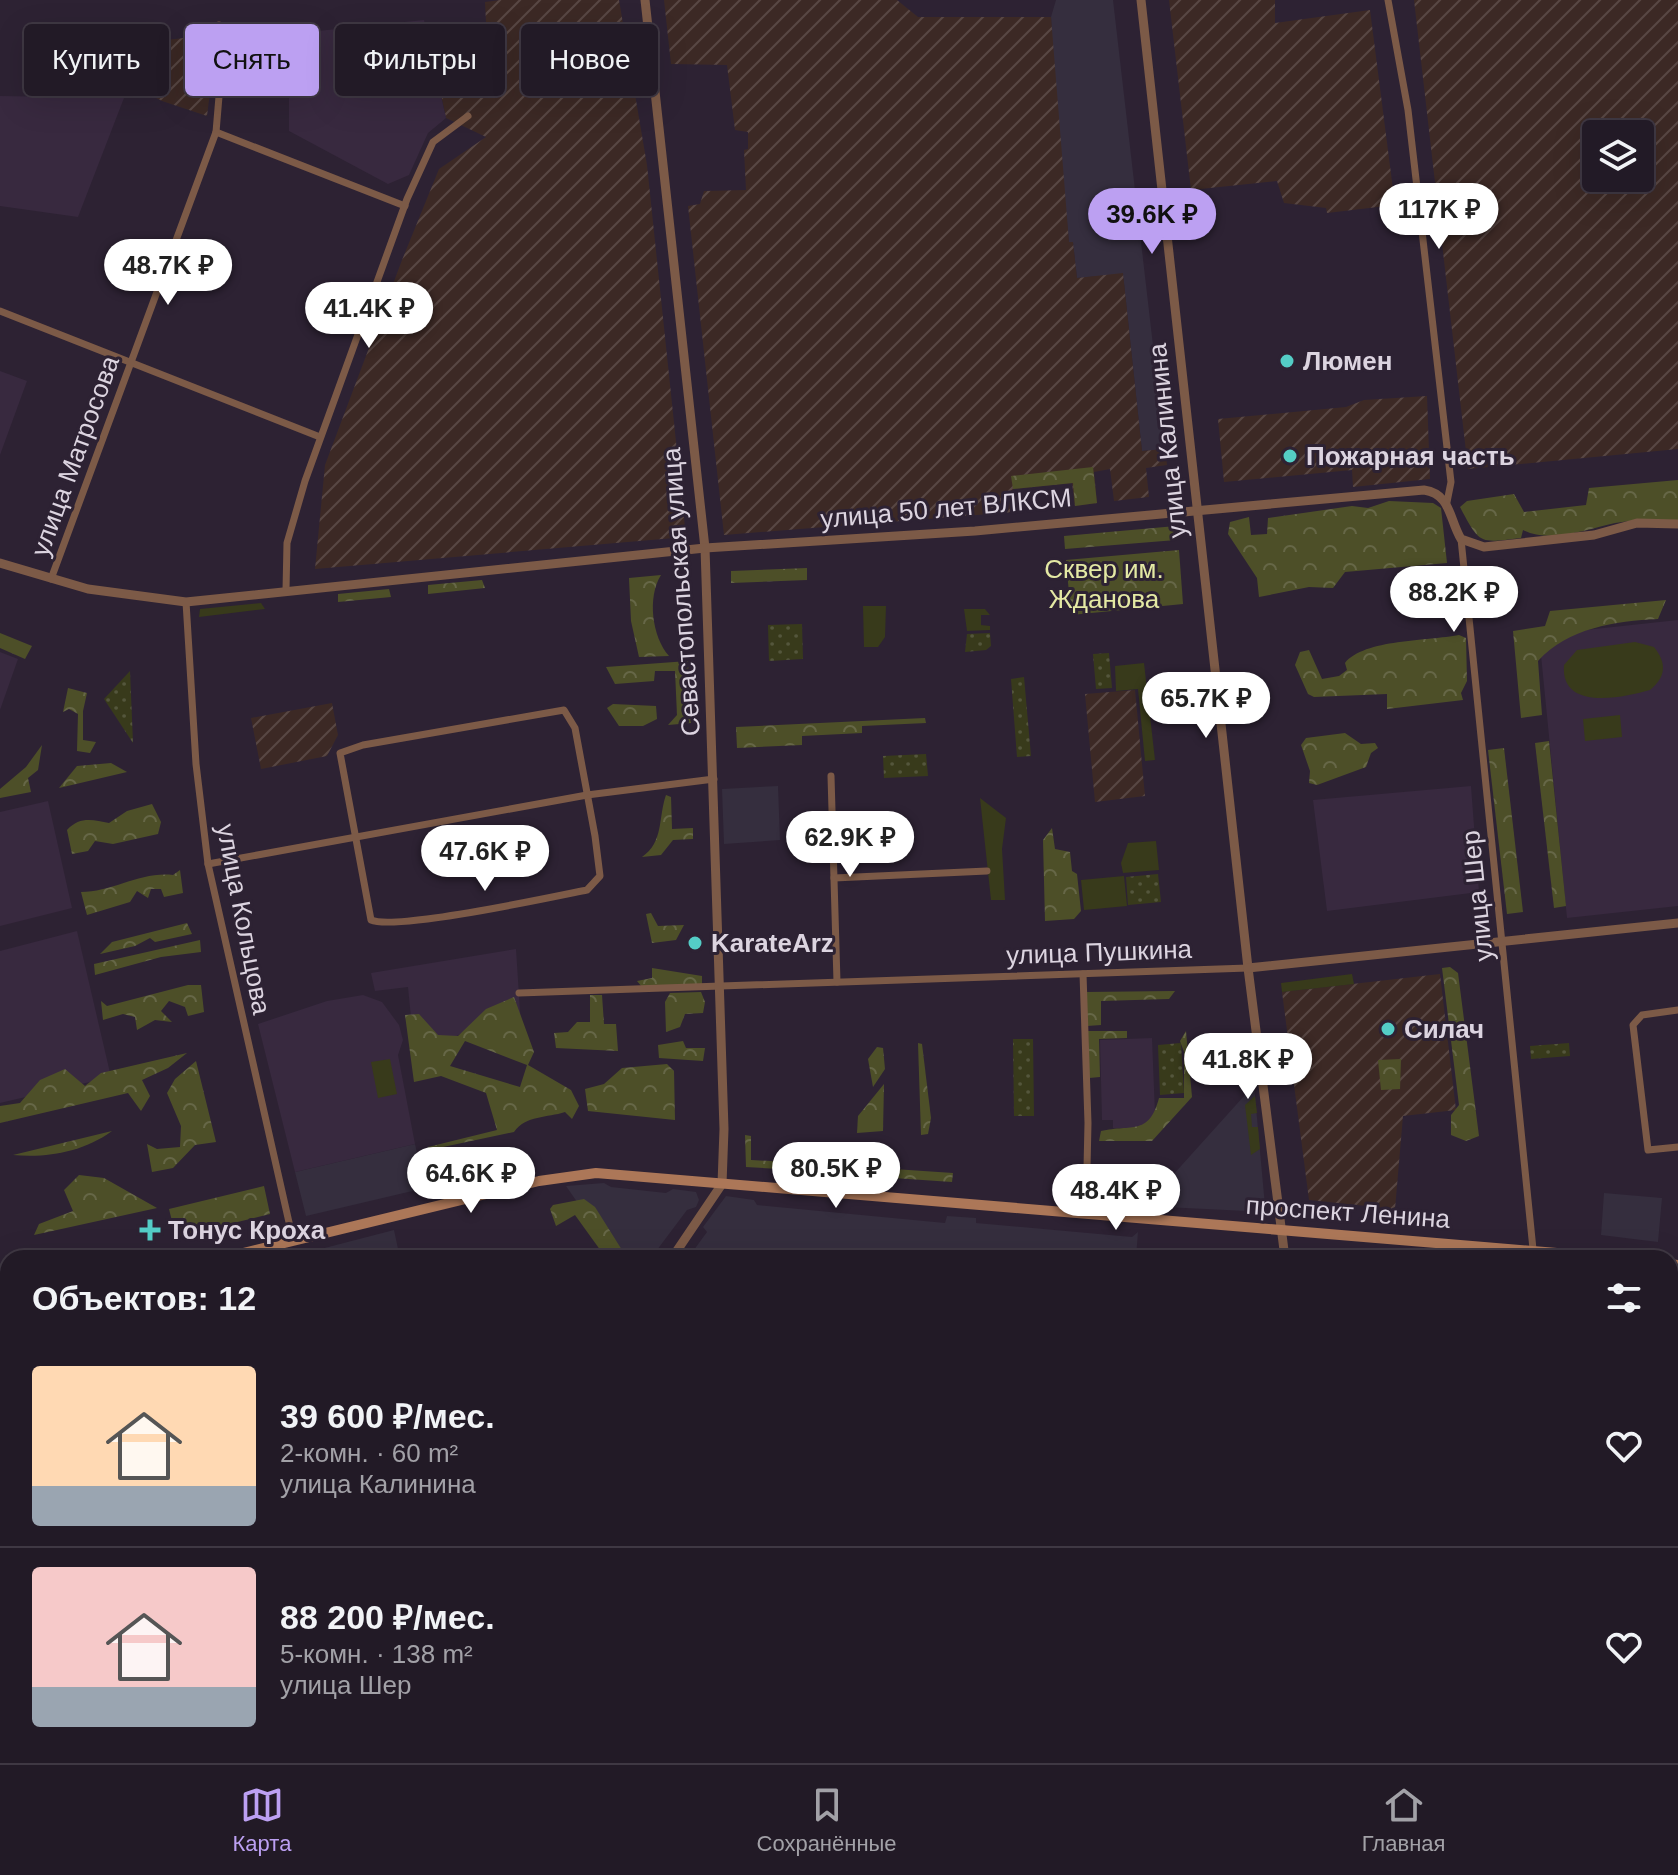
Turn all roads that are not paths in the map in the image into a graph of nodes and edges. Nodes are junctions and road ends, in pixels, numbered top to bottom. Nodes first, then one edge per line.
1 (645, 0) edge
2 (1141, 0) edge
3 (1388, 0) edge
4 (219, 96) edge
5 (468, 116) dead end
6 (216, 132) junction
7 (405, 206) junction
8 (0, 311) edge
9 (131, 362) junction
10 (320, 437) junction
11 (1447, 502) junction
12 (1197, 508) junction
13 (1678, 524) edge
14 (1461, 539) junction
15 (705, 548) junction
16 (0, 563) edge
17 (51, 579) junction
18 (286, 590) junction
19 (186, 602) junction
20 (831, 776) dead end
21 (714, 779) junction
22 (587, 795) junction
23 (354, 837) junction
24 (208, 864) junction
25 (987, 871) dead end
26 (834, 878) junction
27 (1678, 923) edge
28 (1502, 941) junction
29 (1248, 968) junction
30 (1083, 974) junction
31 (837, 982) junction
32 (720, 988) junction
33 (519, 993) dead end
34 (1678, 1010) edge
35 (1678, 1147) edge
36 (722, 1184) junction
37 (1086, 1213) junction
38 (1281, 1230) junction
39 (293, 1240) junction
40 (1533, 1249) junction
41 (254, 1250) edge
42 (677, 1250) edge
43 (1284, 1250) edge
44 (1542, 1250) edge

1 - 15 street, Севастопольская улица
2 - 12 street, улица Калинина
3 - 11 street
4 - 6 street, улица Матросова
5 - 7 street
6 - 7 street
6 - 9 street, улица Матросова
7 - 10 street
8 - 9 street
9 - 10 street
9 - 17 street, улица Матросова
10 - 18 street
11 - 12 street, улица 50 лет ВЛКСМ
11 - 14 street
12 - 15 street, улица 50 лет ВЛКСМ
12 - 29 street, улица Калинина
13 - 14 street
14 - 28 street, улица Шер
15 - 18 street, улица 50 лет ВЛКСМ
15 - 21 street, Севастопольская улица
16 - 17 street, улица 50 лет ВЛКСМ
17 - 19 street, улица 50 лет ВЛКСМ
18 - 19 street, улица 50 лет ВЛКСМ
19 - 24 street, улица Кольцова
20 - 26 street
21 - 22 street
21 - 32 street, Севастопольская улица
22 - 23 street
22 - 23 street
22 - 23 street
23 - 24 street
24 - 39 street, улица Кольцова
25 - 26 street
26 - 31 street
27 - 28 street, улица Пушкина
28 - 29 street, улица Пушкина
28 - 40 street, улица Шер
29 - 30 street, улица Пушкина
29 - 38 street, улица Калинина
30 - 31 street, улица Пушкина
30 - 37 street
31 - 32 street, улица Пушкина
32 - 33 street, улица Пушкина
32 - 36 street, Севастопольская улица
34 - 35 street
36 - 37 main road, проспект Ленина
36 - 39 main road, проспект Ленина
36 - 42 street
37 - 38 main road, проспект Ленина
38 - 40 main road, проспект Ленина
38 - 43 street, улица Калинина
39 - 41 main road, проспект Ленина
40 - 44 main road, проспект Ленина

